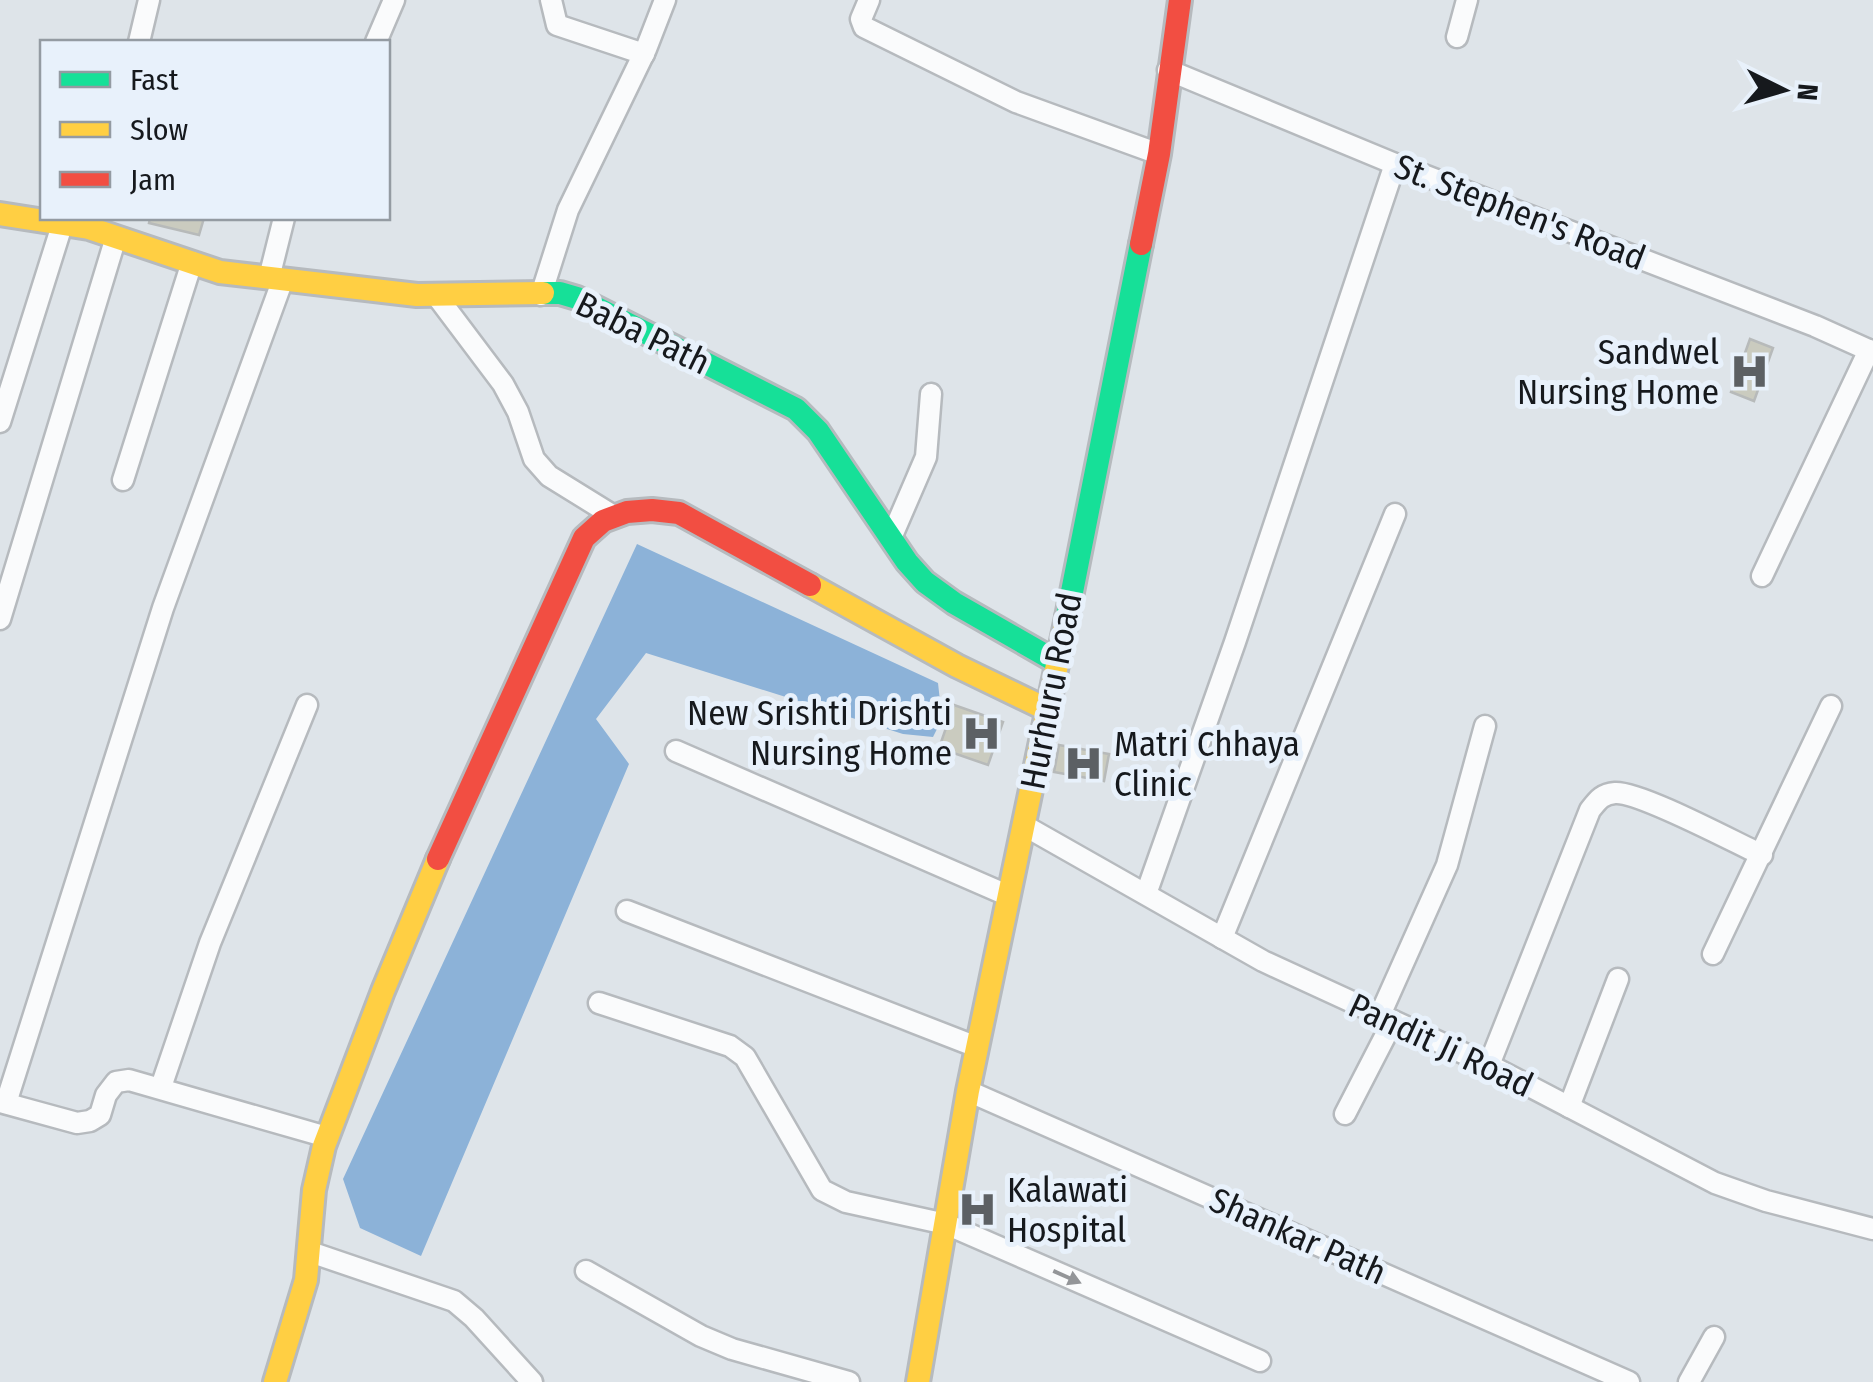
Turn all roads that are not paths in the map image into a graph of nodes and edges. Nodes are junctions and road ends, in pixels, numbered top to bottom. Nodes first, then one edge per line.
1 (148, 0) edge
2 (394, 0) edge
3 (665, 0) edge
4 (869, 0) edge
5 (1180, 0) edge
6 (1467, 0) edge
7 (553, 3) edge
8 (1457, 37) dead end
9 (140, 40) edge
10 (377, 40) edge
11 (644, 54) junction
12 (1168, 70) junction
13 (1158, 154) junction
14 (1395, 164) junction
15 (0, 214) edge
16 (40, 219) edge
17 (48, 220) edge
18 (284, 220) edge
19 (64, 222) junction
20 (116, 237) junction
21 (192, 262) junction
22 (276, 278) junction
23 (436, 295) junction
24 (541, 295) junction
25 (1871, 351) edge
26 (932, 394) dead end
27 (0, 422) edge
28 (123, 480) dead end
29 (1395, 514) dead end
30 (612, 516) junction
31 (891, 538) junction
32 (1762, 576) dead end
33 (0, 619) edge
34 (1057, 662) junction
35 (307, 705) dead end
36 (1831, 706) dead end
37 (1046, 709) junction
38 (1485, 726) dead end
39 (676, 751) dead end
40 (1024, 826) junction
41 (1762, 855) junction
42 (1146, 894) junction
43 (1007, 896) junction
44 (627, 911) dead end
45 (1222, 938) junction
46 (1713, 954) dead end
47 (1618, 979) dead end
48 (599, 1003) dead end
49 (1386, 1018) junction
50 (978, 1047) junction
51 (1489, 1065) junction
52 (161, 1087) junction
53 (968, 1091) junction
54 (3, 1103) edge
55 (1569, 1107) junction
56 (1345, 1114) dead end
57 (327, 1137) junction
58 (946, 1224) junction
59 (1873, 1228) edge
60 (310, 1252) junction
61 (586, 1271) dead end
62 (1714, 1337) dead end
63 (1260, 1361) dead end
64 (275, 1382) edge
65 (532, 1382) edge
66 (849, 1382) edge
67 (918, 1382) edge
68 (1629, 1382) edge
69 (1688, 1382) edge

1 - 9 street
2 - 10 street
3 - 11 street
4 - 13 street
5 - 12 street, Hurhuru Road
6 - 8 street
7 - 11 street
11 - 24 street
12 - 13 street, Hurhuru Road
12 - 14 street, St. Stephen's Road
13 - 34 street, Hurhuru Road
14 - 25 street, St. Stephen's Road
14 - 42 street
15 - 16 street, Baba Path
17 - 19 street, Baba Path
18 - 22 street
19 - 20 street, Baba Path
19 - 27 street
20 - 21 street, Baba Path
20 - 33 street
21 - 22 street, Baba Path
21 - 28 street
22 - 23 street, Baba Path
22 - 54 street
23 - 24 street, Baba Path
23 - 30 street
24 - 31 street, Baba Path
25 - 32 street
26 - 31 street
29 - 45 street
30 - 37 street
30 - 57 street
31 - 34 street, Baba Path
34 - 37 street, Hurhuru Road
35 - 52 street
36 - 41 street
37 - 40 street, Hurhuru Road
38 - 49 street
39 - 43 street
40 - 42 street, Pandit Ji Road
40 - 43 street, Hurhuru Road
41 - 46 street
41 - 51 street
42 - 45 street, Pandit Ji Road
43 - 50 street, Hurhuru Road
44 - 50 street
45 - 49 street, Pandit Ji Road
47 - 55 street
48 - 58 street
49 - 51 street, Pandit Ji Road
49 - 56 street
50 - 53 street, Hurhuru Road
51 - 55 street, Pandit Ji Road
52 - 54 street
52 - 57 street
53 - 58 street, Hurhuru Road
53 - 68 street, Shankar Path
55 - 59 street, Pandit Ji Road
57 - 60 street
58 -> 63 street
58 - 67 street, Hurhuru Road
60 - 64 street
60 - 65 street
61 - 66 street
62 - 69 street

